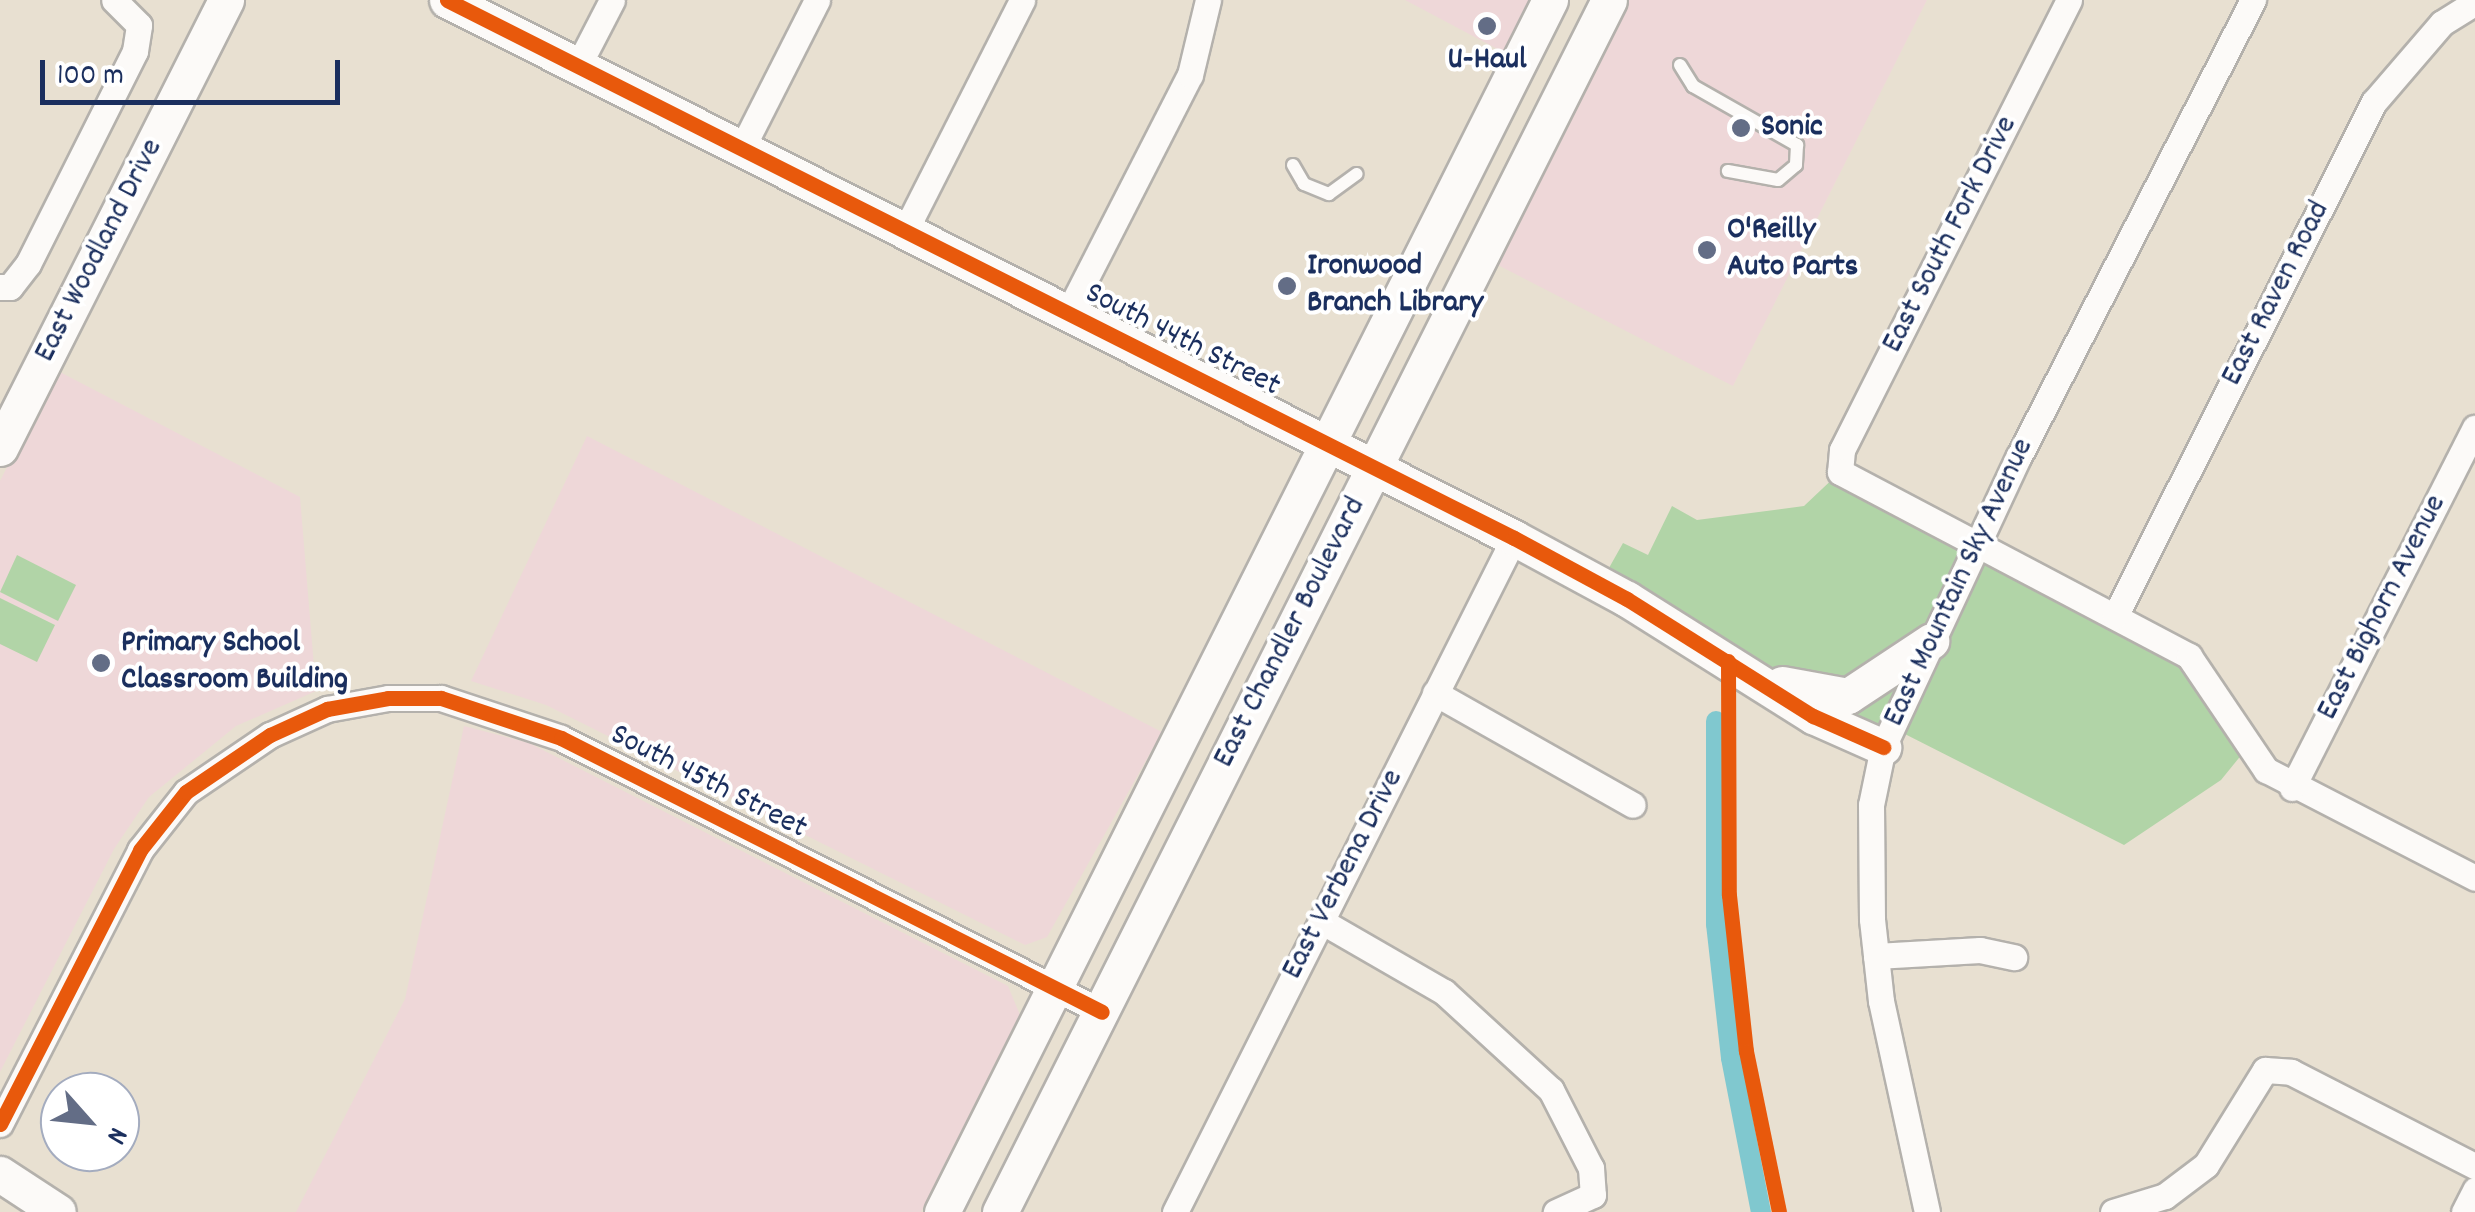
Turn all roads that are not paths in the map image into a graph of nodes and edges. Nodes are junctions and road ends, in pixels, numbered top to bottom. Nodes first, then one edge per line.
1 (114, 0) edge
2 (226, 0) edge
3 (447, 0) edge
4 (612, 0) edge
5 (817, 0) edge
6 (1022, 0) edge
7 (1208, 0) edge
8 (1550, 0) edge
9 (1609, 0) edge
10 (2069, 0) edge
11 (2253, 0) edge
12 (2475, 2) edge
13 (1680, 64) dead end
14 (578, 66) junction
15 (742, 148) junction
16 (1294, 166) dead end
17 (1728, 171) dead end
18 (1357, 174) dead end
19 (905, 231) junction
20 (5, 287) edge
21 (1068, 313) junction
22 (2475, 428) edge
23 (1324, 445) junction
24 (0, 448) edge
25 (1373, 469) junction
26 (1514, 538) junction
27 (1977, 547) junction
28 (2116, 616) junction
29 (1931, 641) junction
30 (1752, 677) junction
31 (1436, 692) junction
32 (1883, 747) junction
33 (2292, 788) junction
34 (1633, 805) dead end
35 (2475, 878) edge
36 (1321, 921) junction
37 (1876, 956) junction
38 (2014, 957) dead end
39 (1054, 988) junction
40 (1102, 1012) junction
41 (0, 1124) edge
42 (2475, 1166) edge
43 (0, 1174) edge
44 (2475, 1190) edge
45 (58, 1212) edge
46 (942, 1212) edge
47 (1000, 1212) edge
48 (1175, 1212) edge
49 (1556, 1212) edge
50 (1927, 1212) edge
51 (2113, 1212) edge
52 (2464, 1212) edge

1 - 20 street
2 - 24 main road, East Woodland Drive
3 - 14 main road, South 44th Street
4 - 14 street
5 - 15 street
6 - 19 street
7 - 21 street
8 - 23 main road, East Chandler Boulevard
9 - 25 main road, East Chandler Boulevard
10 - 27 street, East South Fork Drive
11 - 27 street, East Mountain Sky Avenue
12 - 28 street, East Raven Road
13 - 17 lane
14 - 15 main road, South 44th Street
15 - 19 main road, South 44th Street
16 - 18 lane
19 - 21 main road, South 44th Street
21 - 23 main road, South 44th Street
22 - 33 street, East Bighorn Avenue
23 - 25 main road, South 44th Street
23 - 39 main road, East Chandler Boulevard
25 - 26 main road, South 44th Street
25 - 40 main road, East Chandler Boulevard
26 - 30 main road, South 44th Street
26 - 31 street, East Verbena Drive
27 - 28 street
27 - 29 street, East Mountain Sky Avenue
28 - 33 street
29 - 30 main road
29 - 32 street, East Mountain Sky Avenue
30 - 32 main road, South 44th Street
31 - 34 street
31 - 36 street, East Verbena Drive
32 - 37 street, East Mountain Sky Avenue
33 - 35 street
36 - 48 street, East Verbena Drive
36 - 49 street
37 - 38 street
37 - 50 street, East Mountain Sky Avenue
39 - 40 street, South 45th Street
39 - 41 street, South 45th Street
39 - 46 main road, East Chandler Boulevard
40 - 47 main road, East Chandler Boulevard
42 - 51 street
43 - 45 main road
44 - 52 street

